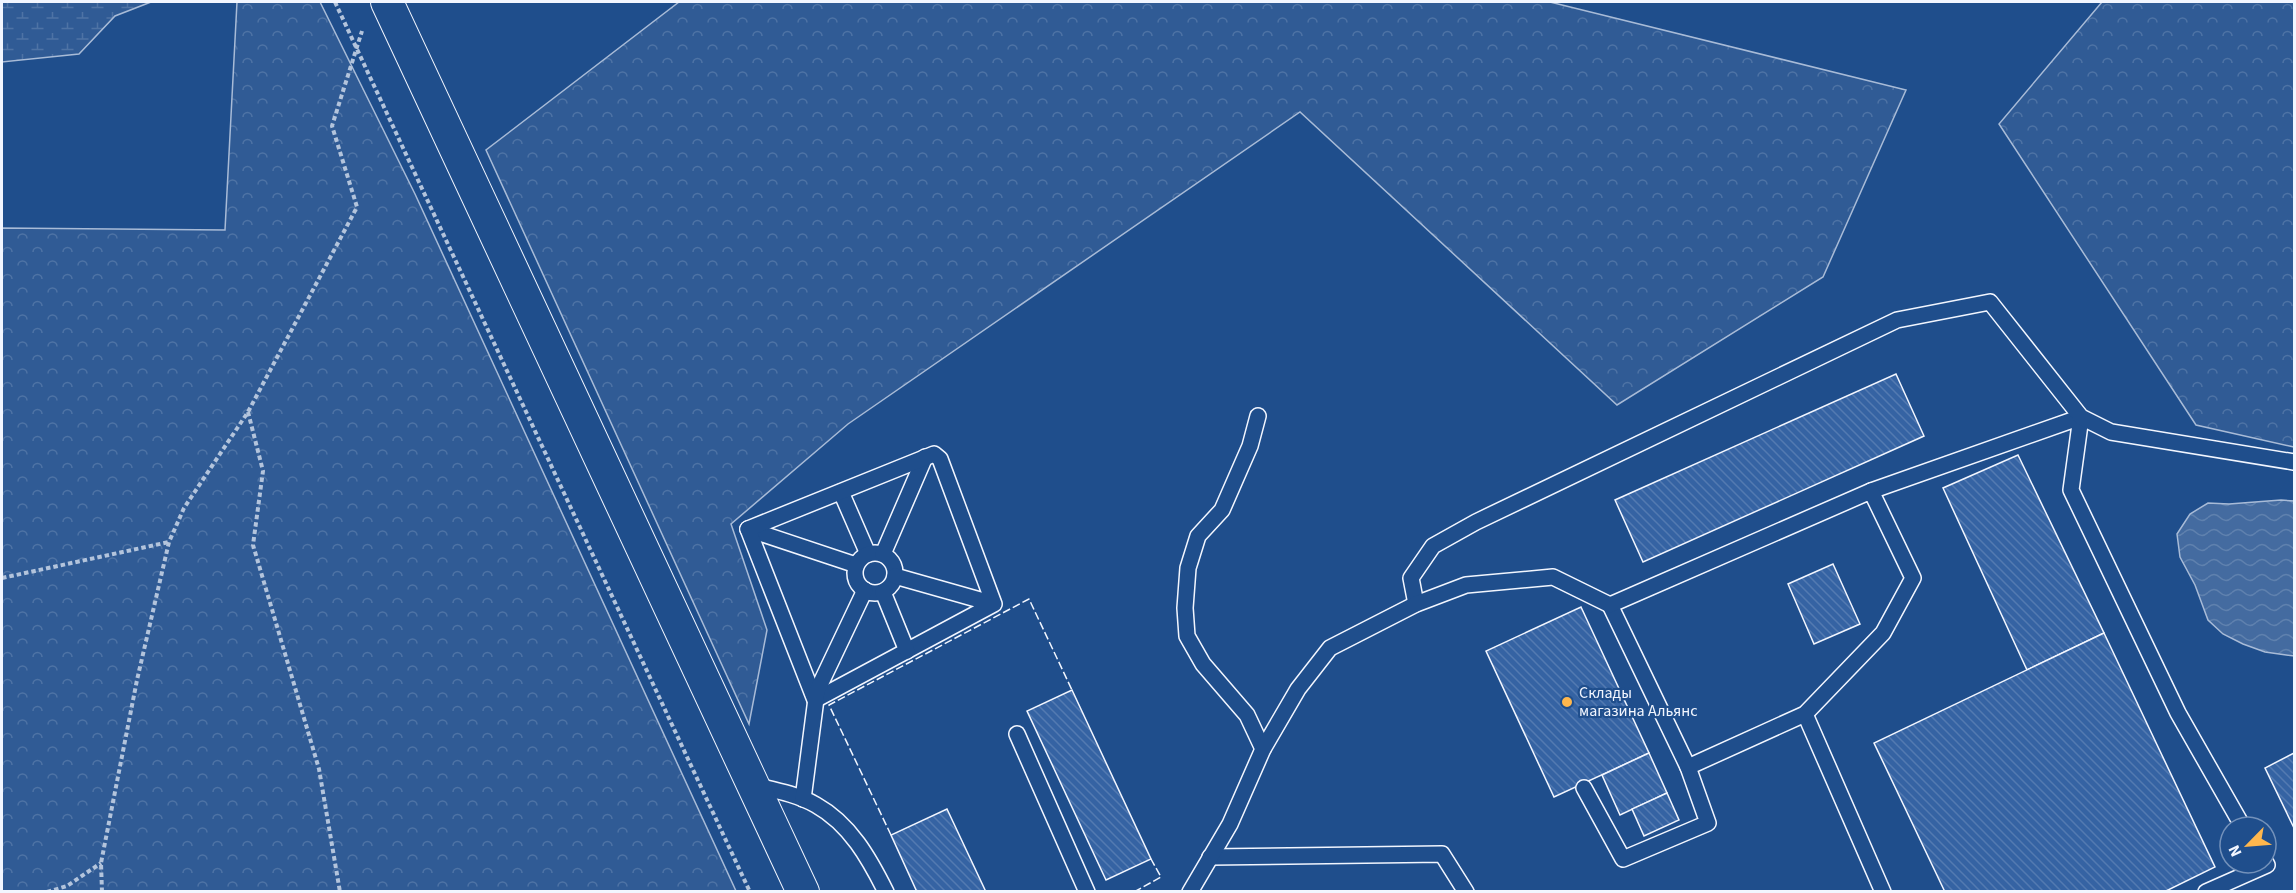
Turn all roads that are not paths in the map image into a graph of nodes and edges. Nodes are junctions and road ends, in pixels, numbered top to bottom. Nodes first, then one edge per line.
1 (387, 2) edge
2 (1258, 416) dead end
3 (2082, 417) junction
4 (925, 457) junction
5 (2295, 462) edge
6 (1871, 491) junction
7 (841, 492) junction
8 (748, 529) junction
9 (875, 554) junction
10 (856, 565) junction
11 (895, 576) junction
12 (865, 590) junction
13 (883, 592) junction
14 (994, 603) junction
15 (1416, 604) junction
16 (1610, 605) junction
17 (907, 651) junction
18 (815, 700) junction
19 (1805, 714) junction
20 (1017, 734) dead end
21 (1263, 749) junction
22 (1688, 767) junction
23 (753, 784) junction
24 (1584, 788) dead end
25 (803, 799) junction
26 (2236, 815) edge
27 (1210, 857) junction
28 (2244, 875) edge
29 (803, 891) edge
30 (886, 891) edge
31 (1087, 891) edge
32 (1190, 891) edge
33 (1466, 891) edge
34 (1883, 891) edge
35 (2206, 891) edge

1 - 23 street
2 - 21 lane
3 - 5 lane
3 - 6 lane
3 - 15 lane
3 - 26 lane
4 - 7 lane
4 - 9 lane
4 - 14 lane
6 - 16 lane
6 - 19 lane
7 - 8 lane
7 - 9 lane
8 - 10 lane
8 - 18 lane
9 - 10 lane
9 - 11 lane
10 - 12 lane
11 - 13 lane
11 - 14 lane
12 - 13 lane
12 - 18 lane
13 - 17 lane
14 - 17 lane
15 - 16 lane
15 - 21 lane
16 - 22 lane
17 - 18 lane
18 - 25 lane
19 - 22 lane
19 - 34 lane
20 - 31 lane
21 - 27 lane
22 - 24 lane
23 - 25 lane
23 - 29 street
25 - 30 lane
27 - 32 lane
27 - 33 lane
28 - 35 lane

